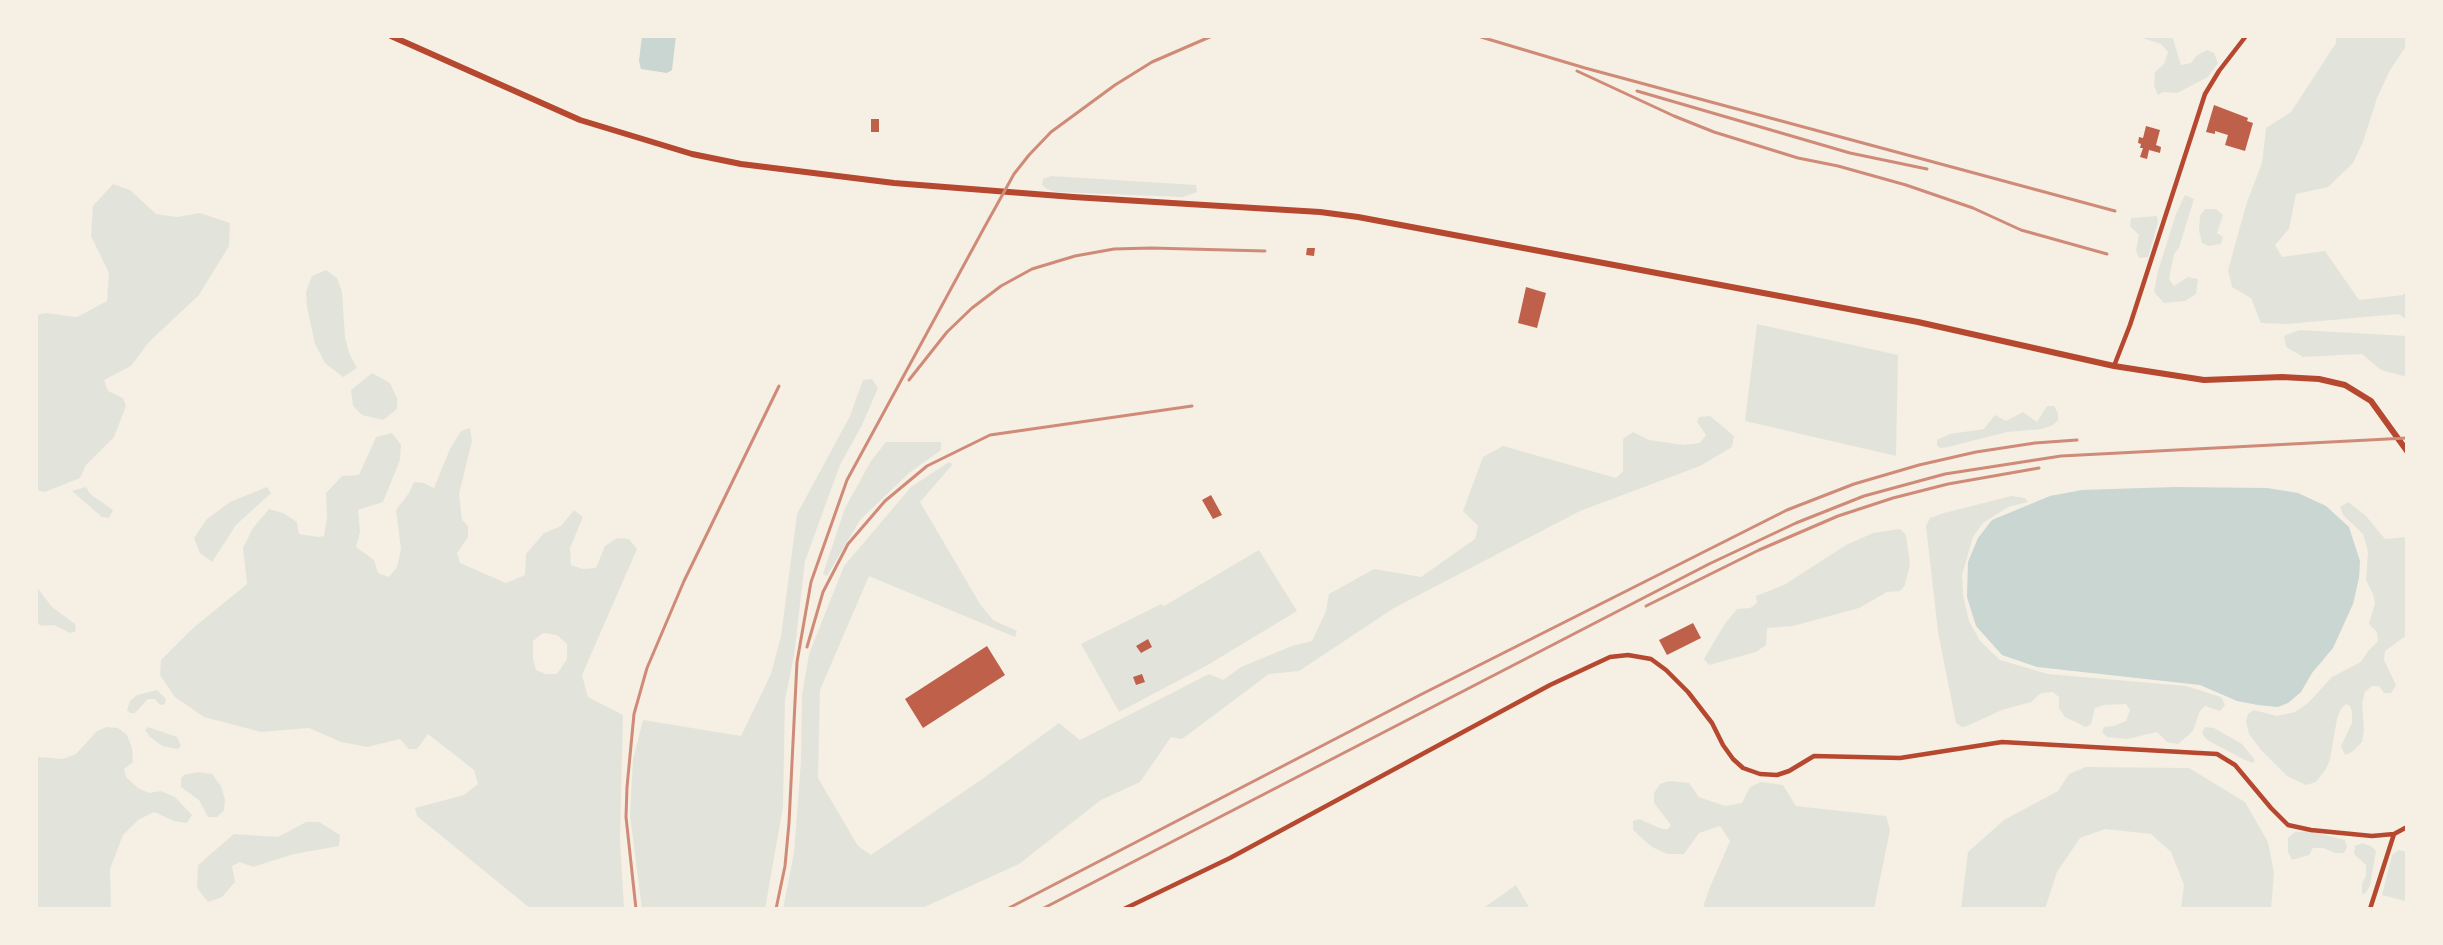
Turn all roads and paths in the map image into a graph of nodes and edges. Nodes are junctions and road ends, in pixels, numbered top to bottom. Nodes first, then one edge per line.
1 (391, 36) edge
2 (2246, 36) edge
3 (2114, 366) junction
4 (2407, 451) edge
5 (2407, 827) edge
6 (2394, 834) junction
7 (1124, 909) edge
8 (2370, 909) edge

1 - 3 main road
2 - 3 street
3 - 4 main road
5 - 6 street
6 - 7 street
6 - 8 street

